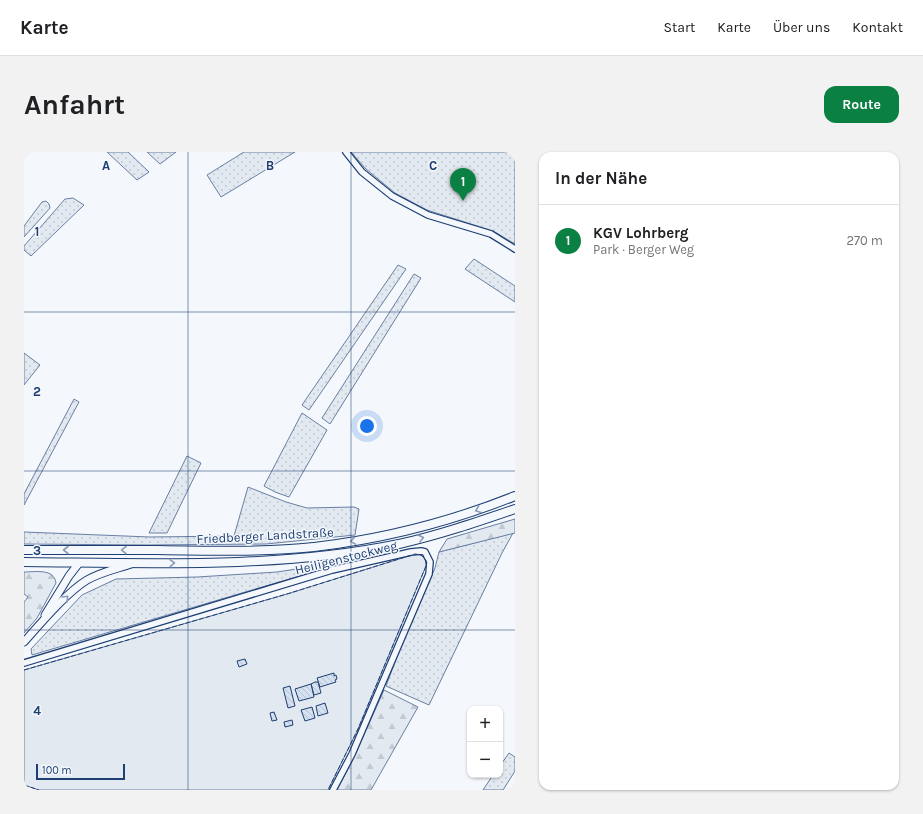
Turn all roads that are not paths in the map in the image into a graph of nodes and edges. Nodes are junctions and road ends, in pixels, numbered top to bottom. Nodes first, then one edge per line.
1 (346, 152) edge
2 (515, 249) edge
3 (515, 496) edge
4 (515, 509) edge
5 (24, 550) edge
6 (105, 550) junction
7 (24, 562) edge
8 (79, 563) junction
9 (133, 564) junction
10 (38, 626) junction
11 (24, 642) edge
12 (24, 663) edge
13 (333, 790) edge

1 - 2 street
3 -> 6 main road, Friedberger Landstraße
9 -> 4 main road, Friedberger Landstraße
6 -> 5 main road, Friedberger Landstraße
6 - 8 main road
7 - 8 main road
8 - 9 main road, Friedberger Landstraße
8 - 10 street, Friedberger Landstraße
10 -> 9 street, Friedberger Landstraße
10 - 11 street, Friedberger Landstraße
12 - 13 street, Heiligenstockweg

